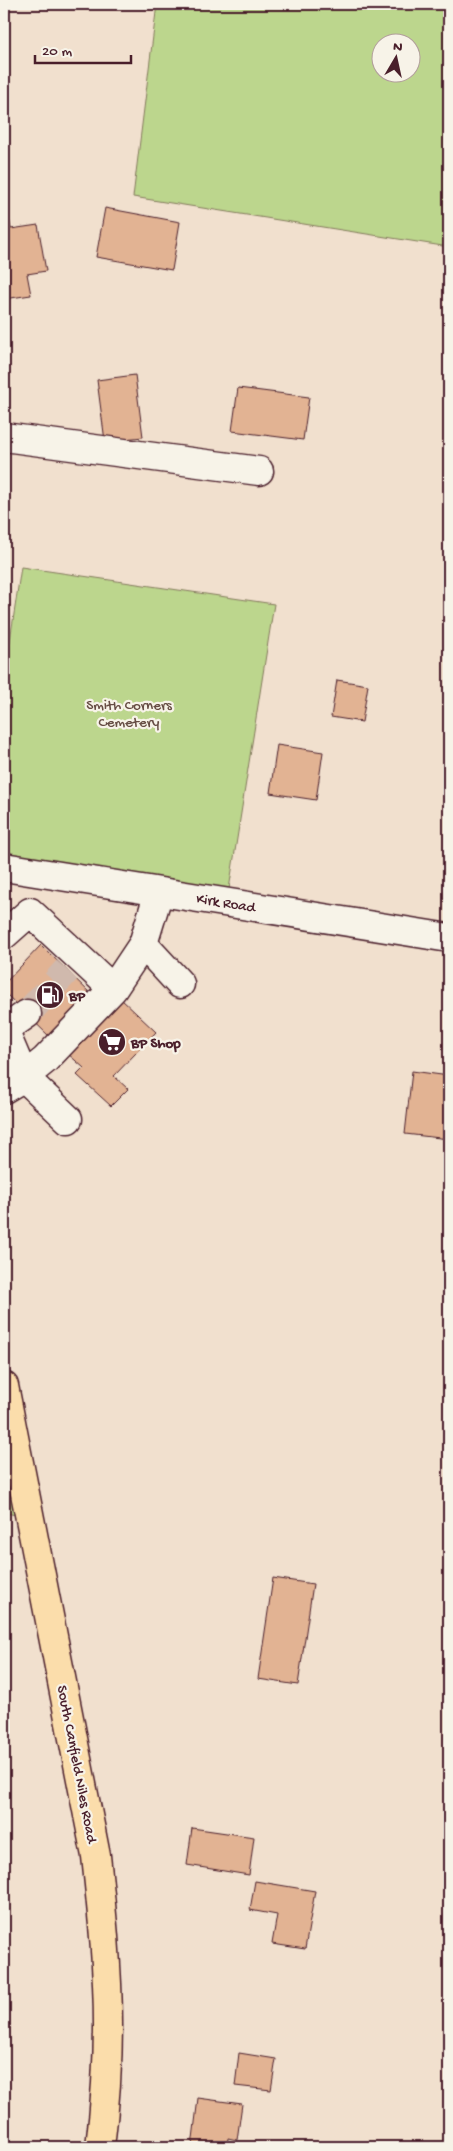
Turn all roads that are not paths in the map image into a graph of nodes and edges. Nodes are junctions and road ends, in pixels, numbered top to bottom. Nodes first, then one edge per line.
1 (4, 437) edge
2 (259, 471) dead end
3 (4, 867) edge
4 (46, 873) junction
5 (160, 892) junction
6 (30, 912) junction
7 (4, 935) edge
8 (449, 938) edge
9 (143, 944) junction
10 (180, 984) dead end
11 (113, 989) junction
12 (27, 1014) tunnel mouth
13 (4, 1030) edge
14 (14, 1083) edge
15 (68, 1119) dead end
16 (4, 1386) edge
17 (100, 2147) edge

1 - 2 street
3 - 4 street, Kirk Road
4 - 5 street, Kirk Road
4 - 6 street
5 - 8 street, Kirk Road
5 - 9 street
6 - 7 street
6 - 11 street
9 - 10 street
9 - 11 street
11 - 14 street
12 - 13 street
13 - 14 street
14 - 15 street
16 - 17 main road, South Canfield Niles Road

